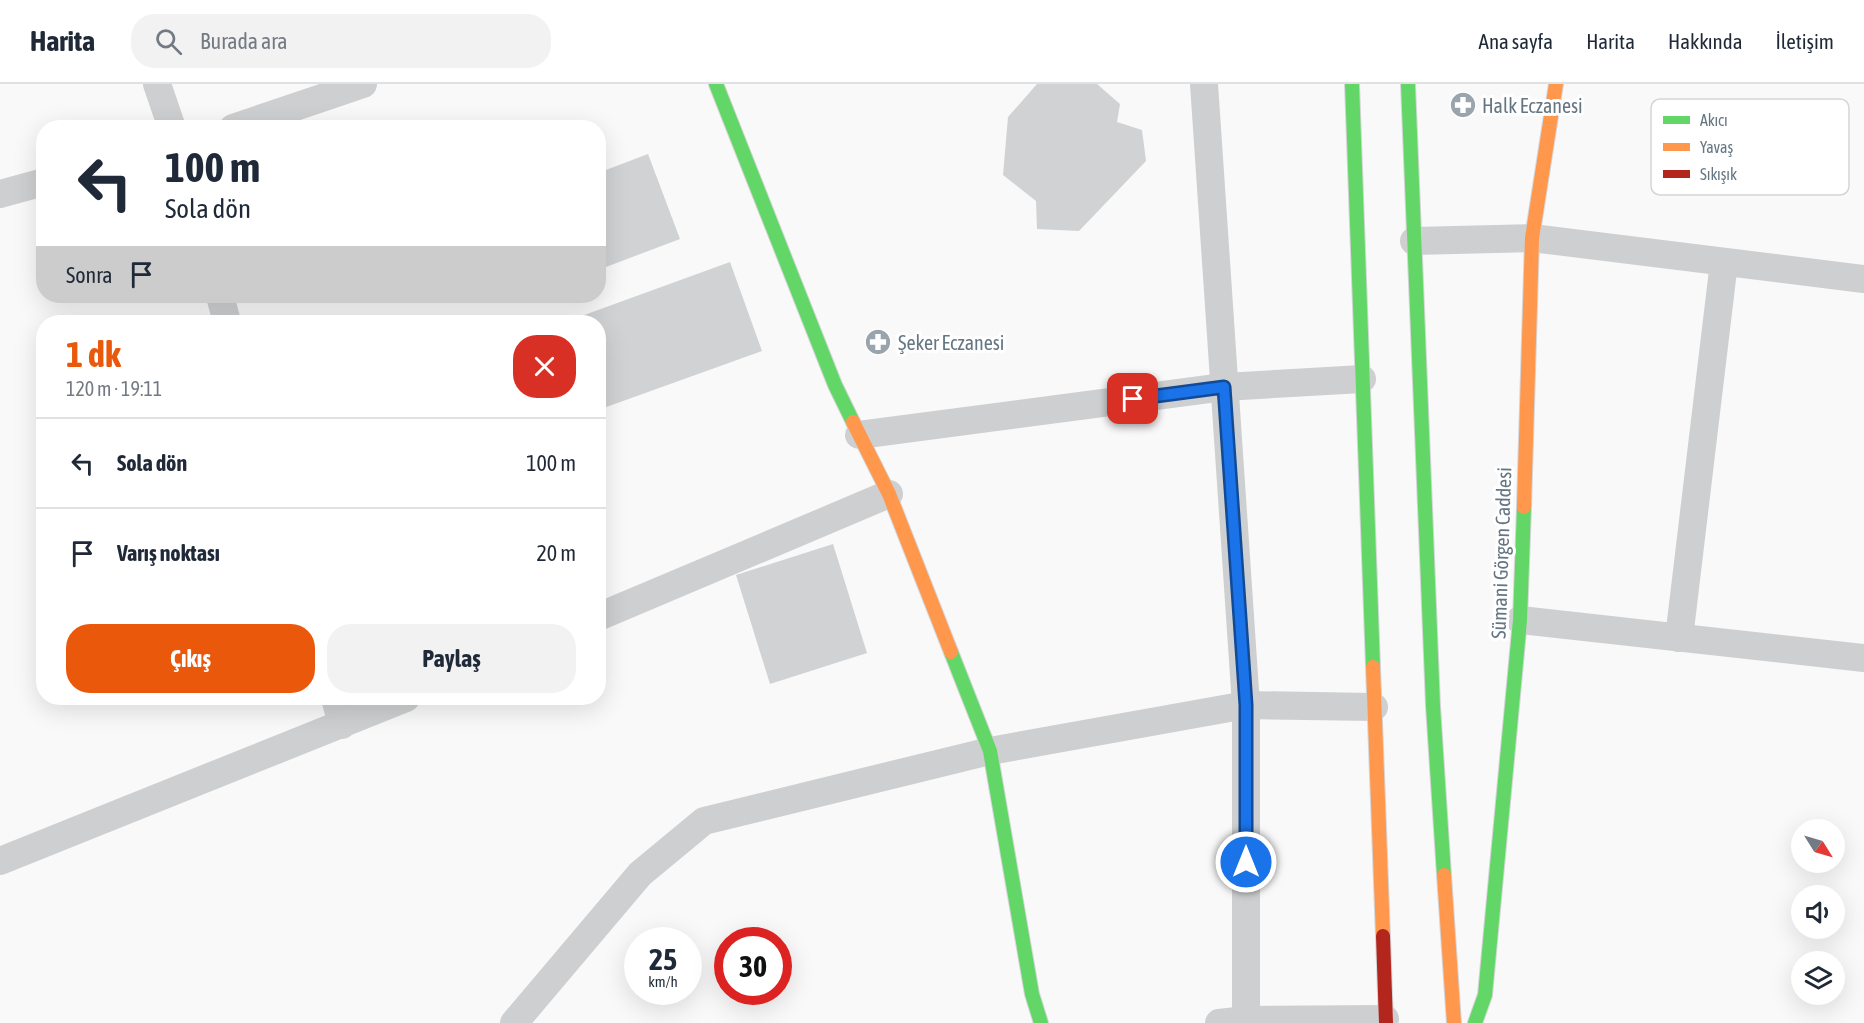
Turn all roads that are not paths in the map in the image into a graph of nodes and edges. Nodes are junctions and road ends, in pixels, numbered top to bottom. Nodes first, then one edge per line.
1 (157, 84) edge
2 (363, 84) edge
3 (716, 84) edge
4 (1204, 84) edge
5 (1352, 84) edge
6 (1408, 84) edge
7 (1556, 84) edge
8 (168, 120) edge
9 (257, 120) edge
10 (36, 184) edge
11 (0, 194) edge
12 (1532, 238) junction
13 (1414, 241) junction
14 (1724, 262) junction
15 (1864, 279) edge
16 (1362, 379) junction
17 (1224, 387) junction
18 (860, 435) junction
19 (889, 494) junction
20 (606, 614) edge
21 (1520, 620) junction
22 (1679, 638) junction
23 (1864, 658) edge
24 (337, 705) edge
25 (389, 705) edge
26 (1246, 705) junction
27 (1374, 707) junction
28 (342, 724) junction
29 (990, 751) junction
30 (0, 861) edge
31 (1385, 1021) edge
32 (1237, 1022) edge
33 (514, 1023) edge
34 (1041, 1023) edge
35 (1454, 1023) edge
36 (1475, 1023) edge

1 - 8 street
2 - 9 street
3 - 18 street
4 - 17 street
5 - 16 street
6 - 13 street
7 - 12 street, Sümani Görgen Caddesi
10 - 11 street
12 - 13 street
12 - 14 street
12 - 21 street, Sümani Görgen Caddesi
13 - 35 street
14 - 15 street
14 - 22 street
16 - 17 street
16 - 27 street
17 - 18 street
17 - 26 street
18 - 19 street
19 - 20 street
19 - 29 street
21 - 22 street
21 - 36 street, Sümani Görgen Caddesi
22 - 23 street
24 - 28 street
25 - 28 street
26 - 27 street
26 - 29 street
26 - 32 street
27 - 31 street
28 - 30 street
29 - 33 street
29 - 34 street
31 - 32 street

